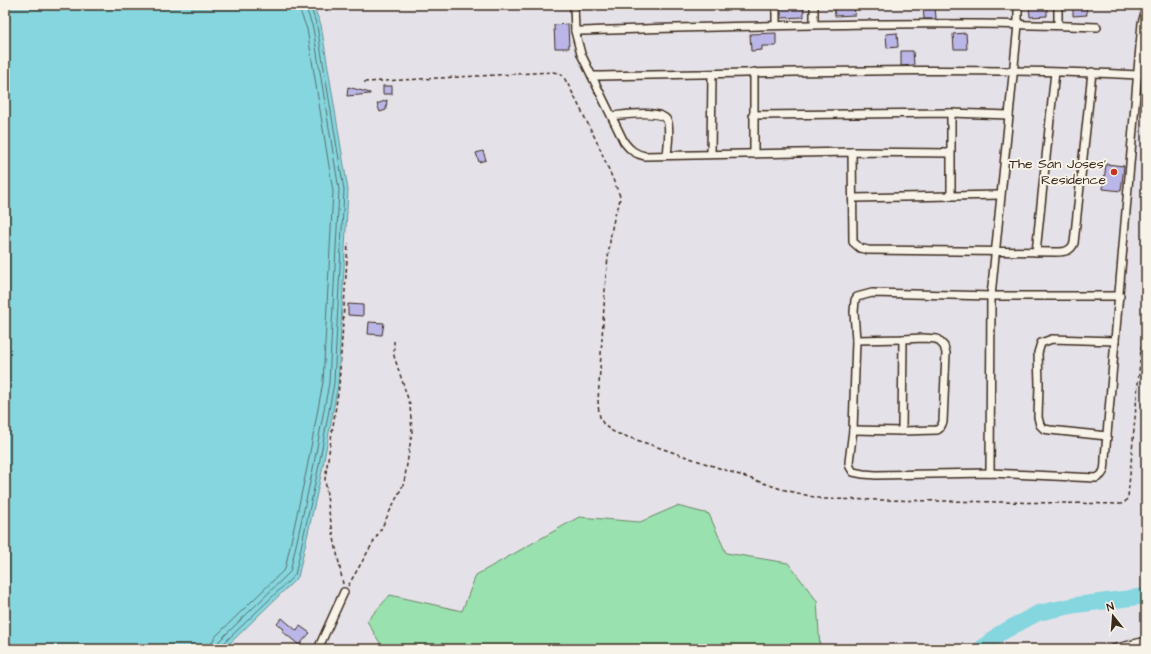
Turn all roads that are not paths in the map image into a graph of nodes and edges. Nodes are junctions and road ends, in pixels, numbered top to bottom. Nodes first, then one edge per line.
1 (574, 5) edge
2 (776, 5) edge
3 (814, 5) edge
4 (1018, 5) edge
5 (1058, 5) edge
6 (1146, 9) edge
7 (814, 24) junction
8 (776, 25) junction
9 (1018, 25) junction
10 (1058, 26) junction
11 (1097, 27) dead end
12 (575, 31) junction
13 (1014, 71) junction
14 (754, 72) junction
15 (1055, 72) junction
16 (1092, 72) junction
17 (712, 74) junction
18 (1138, 74) junction
19 (592, 76) junction
20 (951, 113) junction
21 (753, 115) junction
22 (1009, 115) junction
23 (612, 116) junction
24 (852, 152) junction
25 (950, 153) junction
26 (711, 154) junction
27 (754, 154) junction
28 (667, 155) junction
29 (951, 195) junction
30 (1000, 195) junction
31 (854, 198) junction
32 (995, 251) junction
33 (1036, 252) junction
34 (991, 296) junction
35 (1120, 296) junction
36 (903, 339) junction
37 (856, 340) junction
38 (1115, 341) junction
39 (853, 430) junction
40 (902, 431) junction
41 (1107, 436) junction
42 (990, 473) junction
43 (344, 592) road end
44 (1146, 641) edge
45 (318, 649) edge
46 (1113, 649) edge

1 - 12 street
2 - 8 street
3 - 7 street
4 - 9 street
5 - 10 street
6 - 18 street
7 - 8 street
7 - 9 street
8 - 12 street
9 - 10 street
9 - 13 street
10 - 11 street
12 - 19 street
13 - 14 street
13 - 15 street
13 - 22 street
14 - 17 street
14 - 21 street
15 - 16 street
15 - 33 street
16 - 18 street
16 - 33 street
17 - 19 street
17 - 26 street
18 - 35 street
19 - 23 street
20 - 21 street
20 - 22 street
20 - 25 street
21 - 27 street
22 - 30 street
23 - 28 street
23 - 28 street
24 - 25 street
24 - 27 street
24 - 31 street
25 - 29 street
26 - 27 street
26 - 28 street
29 - 30 street
29 - 31 street
30 - 32 street
31 - 32 street
32 - 33 street
32 - 34 street
34 - 35 street
34 - 37 street
34 - 42 street
35 - 38 street
36 - 37 street
36 - 40 street
36 - 40 street
37 - 39 street
38 - 41 street
38 - 41 street
39 - 40 street
39 - 42 street
41 - 42 street
43 - 45 street
44 - 46 street

